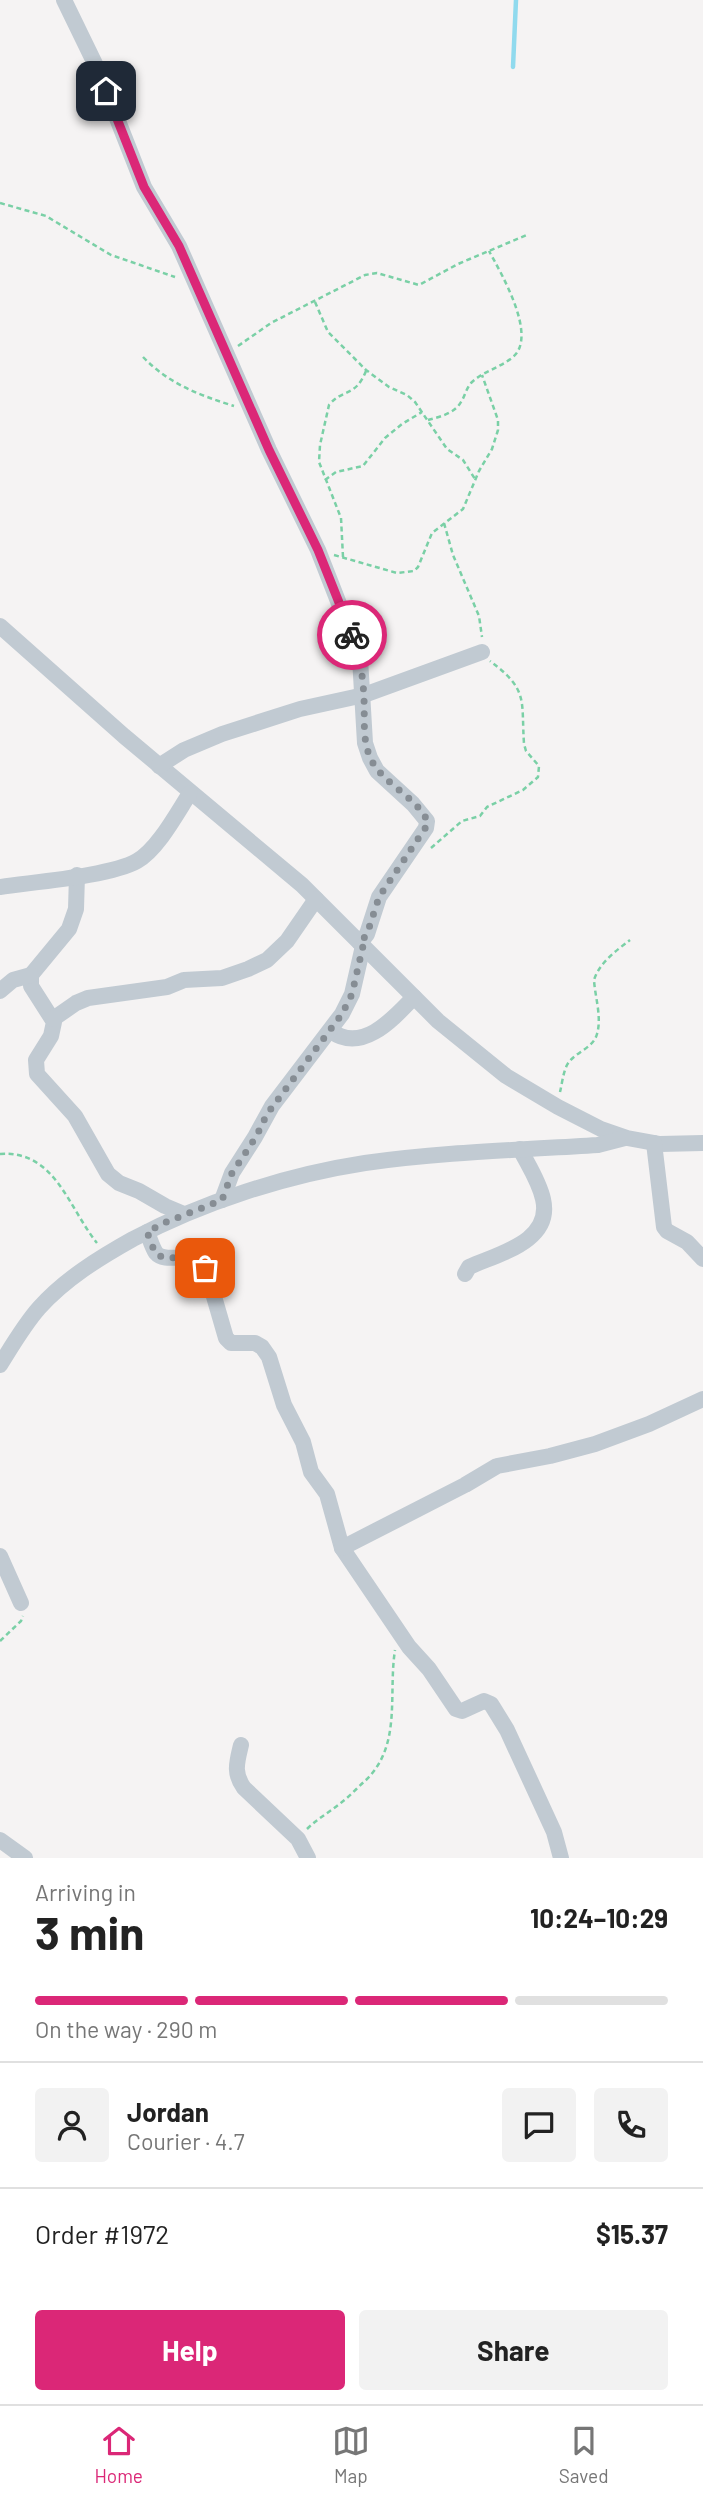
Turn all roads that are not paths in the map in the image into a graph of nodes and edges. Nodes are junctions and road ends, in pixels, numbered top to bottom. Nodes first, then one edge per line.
1 (64, 0) edge
2 (0, 626) edge
3 (482, 652) road end
4 (364, 695) junction
5 (159, 766) junction
6 (190, 793) junction
7 (77, 876) junction
8 (3, 890) edge
9 (316, 899) junction
10 (362, 944) junction
11 (31, 975) junction
12 (0, 991) edge
13 (414, 997) junction
14 (53, 1018) junction
15 (331, 1031) junction
16 (625, 1138) junction
17 (654, 1143) junction
18 (703, 1143) edge
19 (520, 1149) junction
20 (222, 1200) junction
21 (184, 1214) junction
22 (147, 1232) junction
23 (703, 1259) edge
24 (465, 1274) dead end
25 (0, 1365) edge
26 (703, 1399) edge
27 (342, 1548) junction
28 (0, 1556) edge
29 (21, 1603) road end
30 (242, 1745) dead end
31 (0, 1840) edge
32 (25, 1858) edge
33 (308, 1858) edge
34 (561, 1858) edge

1 - 4 street
2 - 5 street
3 - 4 street
4 - 5 street
4 - 10 street
5 - 6 street
6 - 7 street
6 - 9 street
7 - 8 street
7 - 11 street
9 - 10 street
9 - 14 street
10 - 13 street
10 - 15 street
11 - 12 street
11 - 14 street
13 - 15 street
13 - 16 street
14 - 21 street
15 - 20 street
16 - 17 street
16 - 19 street
17 - 18 street
17 - 23 street
19 - 20 street
19 - 24 street
20 - 21 street
21 - 22 street
22 - 25 street
22 - 27 street
26 - 27 street
27 - 34 street
28 - 29 street
30 - 33 street
31 - 32 street

